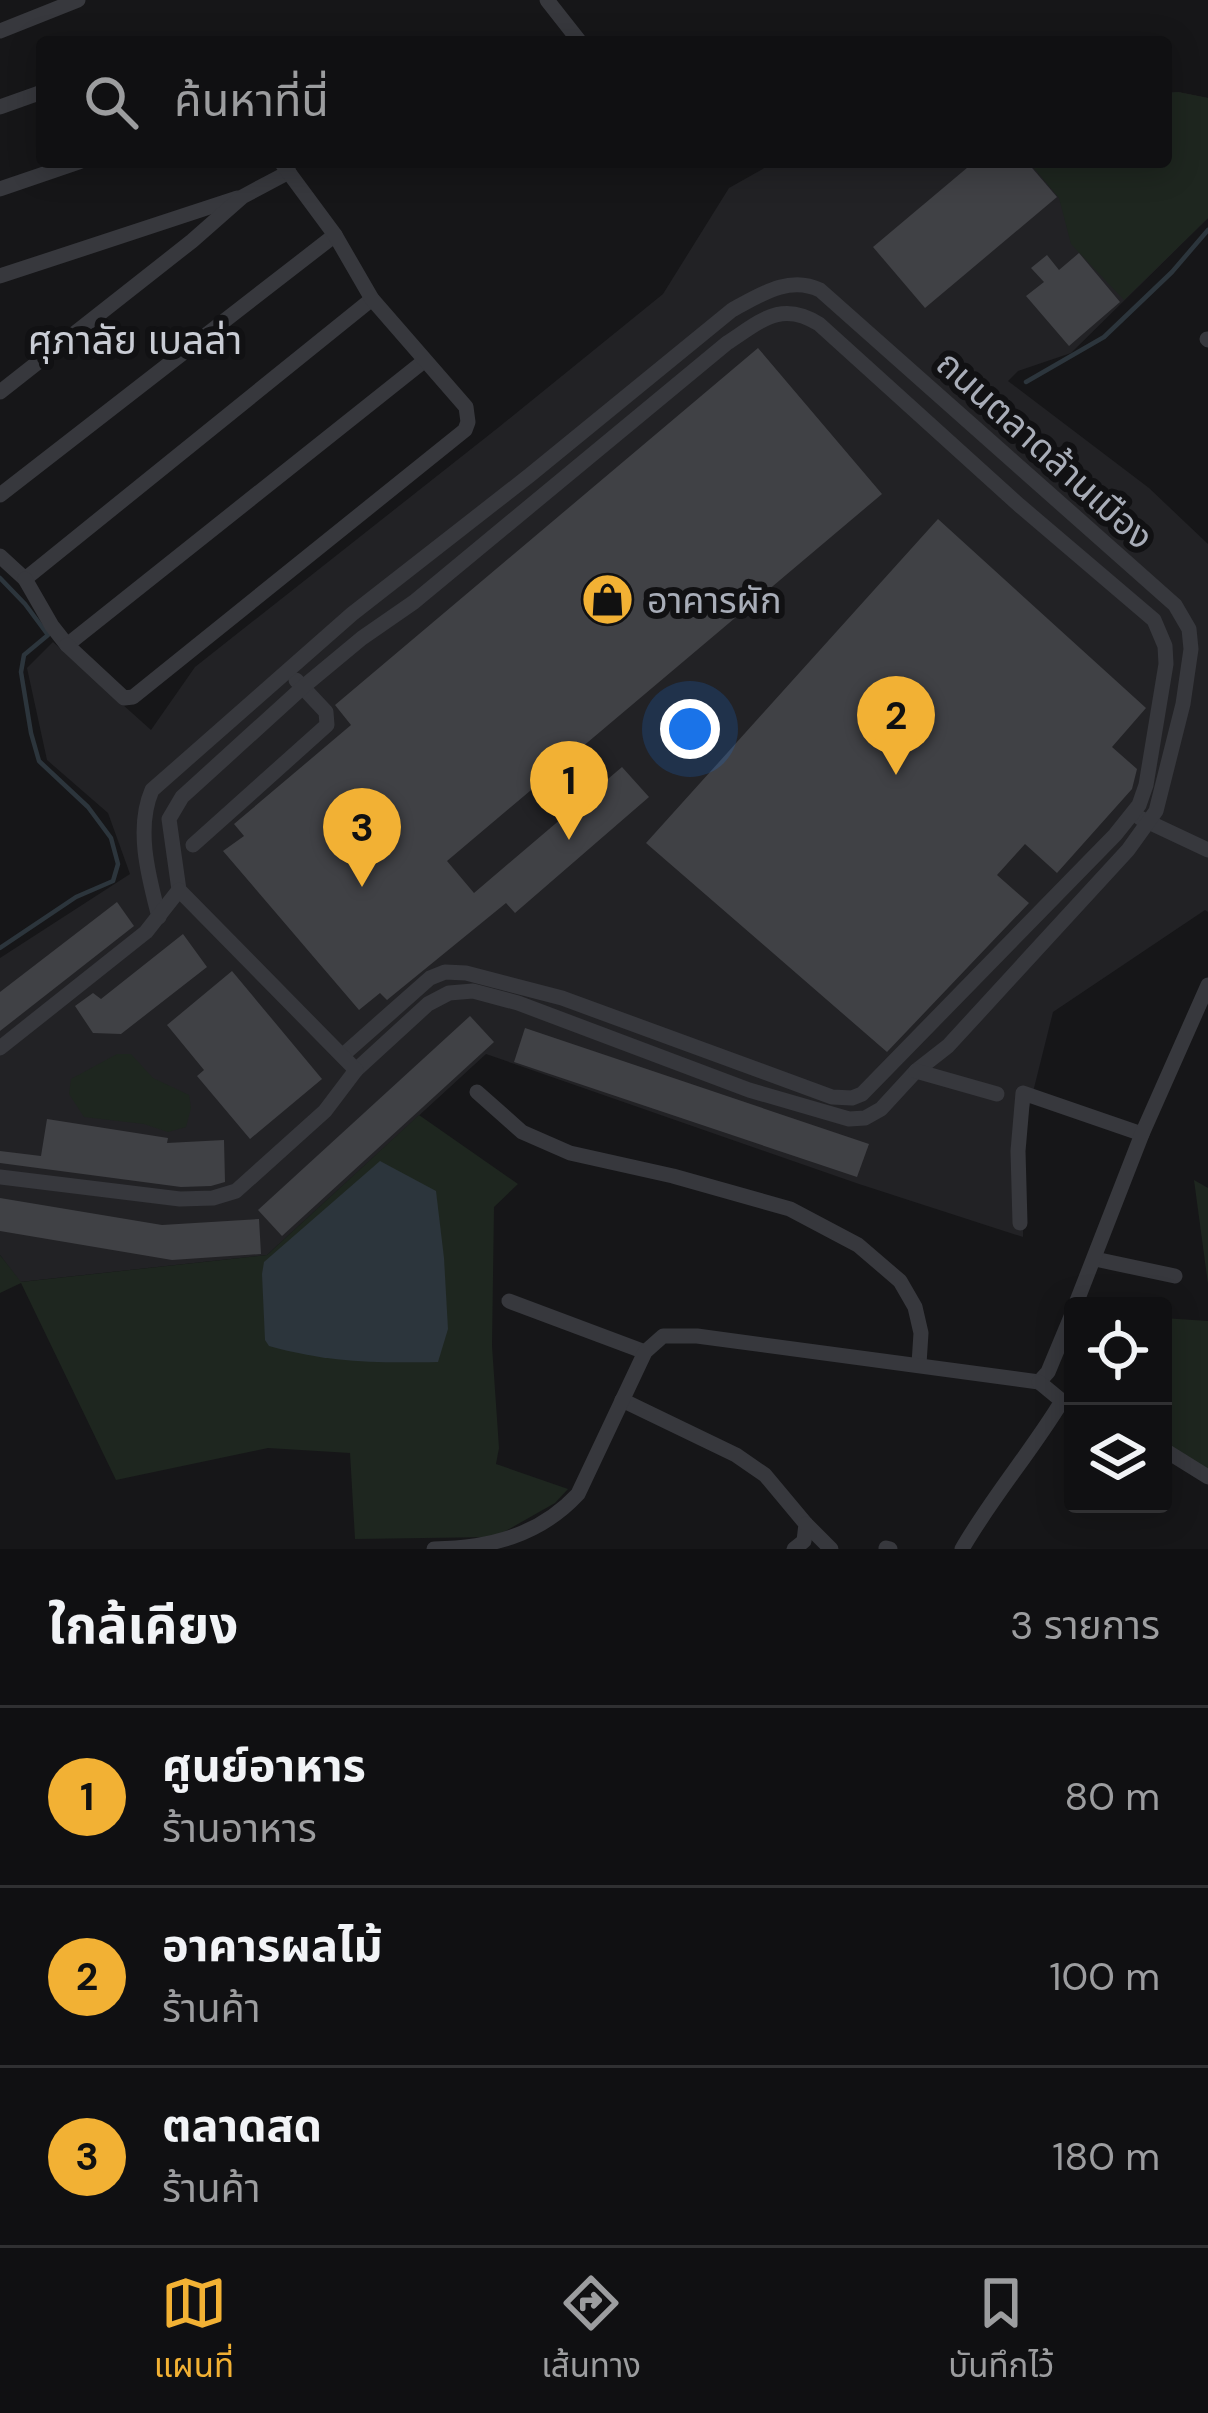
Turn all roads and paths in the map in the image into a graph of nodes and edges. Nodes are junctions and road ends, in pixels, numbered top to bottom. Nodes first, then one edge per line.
1 (78, 0) edge
2 (557, 3) edge
3 (0, 32) edge
4 (576, 36) edge
5 (36, 94) edge
6 (0, 107) edge
7 (62, 168) edge
8 (284, 168) edge
9 (286, 168) edge
10 (0, 189) edge
11 (242, 196) junction
12 (335, 235) junction
13 (0, 276) edge
14 (372, 299) junction
15 (845, 313) junction
16 (828, 332) junction
17 (424, 361) junction
18 (0, 392) edge
19 (979, 432) junction
20 (580, 434) junction
21 (596, 452) junction
22 (962, 453) junction
23 (0, 495) edge
24 (445, 541) junction
25 (0, 556) edge
26 (462, 563) junction
27 (1144, 578) junction
28 (26, 579) junction
29 (1129, 599) junction
30 (67, 645) junction
31 (288, 671) junction
32 (303, 687) junction
33 (1140, 818) junction
34 (193, 845) dead end
35 (1208, 850) edge
36 (179, 890) junction
37 (1042, 909) junction
38 (159, 917) junction
39 (1060, 923) junction
40 (1208, 985) edge
41 (926, 1028) junction
42 (948, 1046) junction
43 (0, 1048) edge
44 (343, 1055) junction
45 (356, 1070) junction
46 (916, 1070) junction
47 (477, 1092) dead end
48 (997, 1094) dead end
49 (1142, 1134) junction
50 (0, 1178) edge
51 (1020, 1223) dead end
52 (1095, 1259) junction
53 (1175, 1276) dead end
54 (1079, 1297) edge
55 (509, 1301) dead end
56 (1064, 1333) edge
57 (645, 1352) junction
58 (920, 1364) junction
59 (1040, 1382) junction
60 (622, 1400) junction
61 (1064, 1402) edge
62 (1066, 1405) edge
63 (1172, 1455) edge
64 (1208, 1477) edge
65 (806, 1524) junction
66 (434, 1549) edge
67 (794, 1549) edge
68 (831, 1549) edge
69 (962, 1549) edge

1 - 3 street
2 - 4 street
5 - 6 street
7 - 10 street
8 - 11 street
9 - 12 street
11 - 13 street
11 - 18 street
12 - 14 street
12 - 23 street
14 - 17 street
14 - 28 street
15 - 16 street
15 - 19 street, ถนนตลาดล้านเมือง
15 - 20 street, ถนนตลาดล้านเมือง
16 - 21 street, ถนนตลาดล้านเมือง
16 - 22 street, ถนนตลาดล้านเมือง
17 - 30 street
17 - 30 street
19 - 22 street
19 - 27 street, ถนนตลาดล้านเมือง
20 - 21 street
20 - 24 street, ถนนตลาดล้านเมือง
21 - 26 street, ถนนตลาดล้านเมือง
22 - 29 street, ถนนตลาดล้านเมือง
24 - 26 street
24 - 31 street, ถนนตลาดล้านเมือง
25 - 28 street
26 - 32 street, ถนนตลาดล้านเมือง
27 - 29 street
27 - 33 street, ถนนตลาดล้านเมือง
28 - 30 street
29 - 33 street, ถนนตลาดล้านเมือง
31 - 32 street
31 - 38 street, ถนนตลาดล้านเมือง
32 - 34 street
32 - 36 street, ถนนตลาดล้านเมือง
33 - 35 street
33 - 37 street, ถนนตลาดล้านเมือง
33 - 39 street, ถนนตลาดล้านเมือง
36 - 38 street
36 - 44 street
37 - 39 street
37 - 41 street, ถนนตลาดล้านเมือง
38 - 43 street
39 - 42 street, ถนนตลาดล้านเมือง
40 - 49 street
41 - 42 street
41 - 44 street, ถนนตลาดล้านเมือง
42 - 46 street, ถนนตลาดล้านเมือง
44 - 45 street
45 - 46 street, ถนนตลาดล้านเมือง
45 - 50 street, ถนนตลาดล้านเมือง
46 - 48 street
47 - 58 street
49 - 51 street
49 - 52 street
52 - 53 street
52 - 54 street
55 - 57 street
56 - 59 street
57 - 58 street
57 - 60 street
58 - 59 street
59 - 61 street
60 - 65 street
60 - 66 street
62 - 69 street
63 - 64 street
65 - 67 street
65 - 68 street

